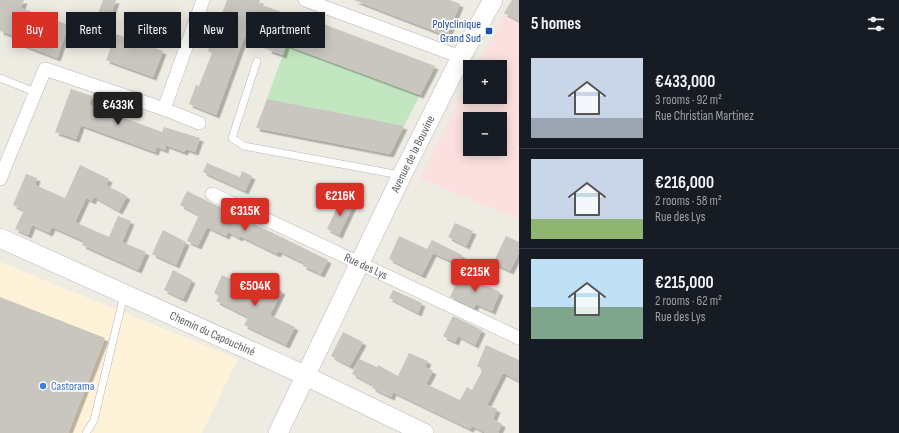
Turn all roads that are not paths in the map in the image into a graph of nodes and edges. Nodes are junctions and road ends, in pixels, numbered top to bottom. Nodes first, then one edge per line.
1 (203, 0) edge
2 (305, 0) edge
3 (494, 0) edge
4 (461, 57) junction
5 (257, 61) dead end
6 (0, 78) edge
7 (35, 92) junction
8 (164, 109) junction
9 (199, 123) dead end
10 (402, 175) junction
11 (0, 179) edge
12 (212, 194) dead end
13 (0, 238) edge
14 (359, 264) junction
15 (124, 294) junction
16 (519, 338) edge
17 (306, 376) junction
18 (86, 433) edge
19 (278, 433) edge
20 (424, 433) edge

1 - 8 street
2 - 4 street
3 - 4 street, Avenue de la Bouvine
4 - 10 street, Avenue de la Bouvine
5 - 10 lane
6 - 7 lane
7 - 8 street
7 - 11 street
8 - 9 street
10 - 14 street, Avenue de la Bouvine
12 - 14 street, Rue des Lys
13 - 15 street, Chemin du Capouchiné
14 - 16 street, Rue des Lys
14 - 17 street, Avenue de la Bouvine
15 - 17 street, Chemin du Capouchiné
15 - 18 lane
17 - 19 street, Avenue de la Bouvine
17 - 20 street, Chemin du Capouchiné

